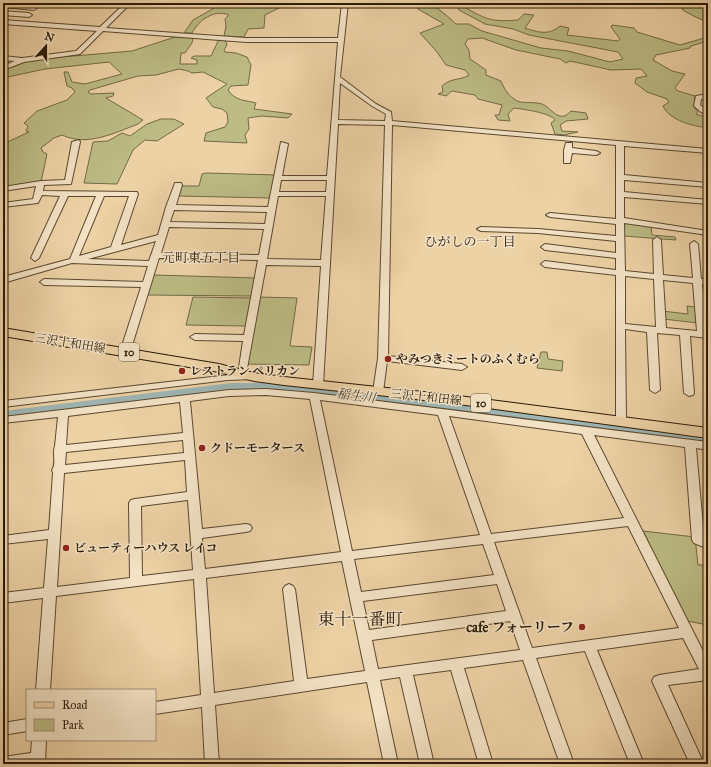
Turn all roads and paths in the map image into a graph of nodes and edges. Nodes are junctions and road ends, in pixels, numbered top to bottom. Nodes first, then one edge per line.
1 (128, 3) edge
2 (345, 3) edge
3 (3, 5) edge
4 (34, 8) dead end
5 (3, 13) edge
6 (29, 15) dead end
7 (3, 22) edge
8 (102, 29) junction
9 (341, 40) junction
10 (3, 58) edge
11 (22, 60) junction
12 (3, 68) edge
13 (337, 78) junction
14 (708, 96) edge
15 (708, 113) edge
16 (334, 122) junction
17 (388, 123) junction
18 (570, 139) junction
19 (76, 142) dead end
20 (284, 144) dead end
21 (620, 144) junction
22 (568, 150) junction
23 (708, 151) edge
24 (596, 153) dead end
25 (567, 161) dead end
26 (621, 177) junction
27 (278, 178) junction
28 (331, 178) junction
29 (68, 182) junction
30 (78, 182) dead end
31 (41, 183) junction
32 (708, 185) edge
33 (178, 186) dead end
34 (3, 189) edge
35 (39, 193) junction
36 (65, 193) junction
37 (101, 194) junction
38 (275, 194) junction
39 (329, 194) junction
40 (621, 194) junction
41 (708, 202) edge
42 (3, 205) edge
43 (170, 208) junction
44 (272, 210) junction
45 (550, 215) dead end
46 (620, 221) junction
47 (166, 224) junction
48 (269, 226) junction
49 (480, 229) dead end
50 (708, 233) edge
51 (162, 237) junction
52 (620, 239) junction
53 (657, 240) dead end
54 (694, 244) dead end
55 (545, 247) dead end
56 (115, 249) junction
57 (620, 256) junction
58 (35, 258) dead end
59 (155, 260) junction
60 (263, 260) junction
61 (73, 261) junction
62 (326, 263) junction
63 (545, 264) dead end
64 (620, 273) junction
65 (658, 277) junction
66 (3, 280) edge
67 (697, 281) junction
68 (44, 282) dead end
69 (708, 282) edge
70 (147, 285) junction
71 (620, 326) junction
72 (656, 330) junction
73 (3, 332) edge
74 (685, 333) junction
75 (705, 335) edge
76 (195, 337) dead end
77 (248, 338) junction
78 (125, 352) junction
79 (383, 358) junction
80 (462, 367) dead end
81 (248, 375) junction
82 (655, 390) dead end
83 (316, 391) junction
84 (378, 392) junction
85 (689, 393) dead end
86 (185, 398) junction
87 (3, 404) edge
88 (442, 412) junction
89 (63, 413) junction
90 (3, 420) edge
91 (621, 421) junction
92 (586, 430) junction
93 (708, 432) edge
94 (188, 436) junction
95 (690, 443) junction
96 (708, 446) edge
97 (59, 449) junction
98 (190, 456) junction
99 (57, 470) junction
100 (193, 495) junction
101 (631, 521) junction
102 (246, 528) dead end
103 (53, 534) junction
104 (196, 534) junction
105 (3, 540) edge
106 (488, 540) junction
107 (708, 545) edge
108 (347, 556) junction
109 (199, 574) junction
110 (501, 579) junction
111 (136, 582) junction
112 (288, 589) dead end
113 (51, 592) junction
114 (356, 597) junction
115 (3, 598) edge
116 (514, 616) junction
117 (686, 632) junction
118 (364, 636) junction
119 (589, 645) junction
120 (528, 653) junction
121 (456, 664) junction
122 (405, 671) junction
123 (708, 673) edge
124 (372, 676) junction
125 (301, 685) junction
126 (43, 689) edge
127 (207, 700) junction
128 (156, 708) edge
129 (26, 725) edge
130 (3, 729) edge
131 (39, 741) edge
132 (38, 761) edge
133 (3, 763) edge
134 (212, 764) edge
135 (391, 764) edge
136 (427, 764) edge
137 (486, 764) edge
138 (568, 764) edge
139 (638, 764) edge
140 (697, 764) edge

1 - 8 street
2 - 9 street
3 - 4 street
5 - 6 street
7 - 8 street
8 - 9 street
8 - 11 street
9 - 13 street
10 - 11 street
11 - 12 street
13 - 16 street
13 - 17 street
14 - 15 street
16 - 17 street
16 - 28 street
17 - 18 street
17 - 79 street
18 - 21 street
18 - 22 street
19 - 29 street
20 - 27 street
21 - 23 street
21 - 26 street
22 - 24 street
22 - 25 street
26 - 32 street
26 - 40 street
27 - 28 street
27 - 38 street
28 - 39 street
29 - 30 street
29 - 31 street
31 - 34 street
31 - 35 street
33 - 43 street
35 - 36 street
35 - 42 street
36 - 37 street
36 - 58 street
37 - 56 street
37 - 61 street
38 - 39 street
38 - 44 street
39 - 62 street
40 - 41 street
40 - 46 street
43 - 44 street
43 - 47 street
44 - 48 street
45 - 46 street
46 - 50 street
46 - 52 street
47 - 48 street
47 - 51 street
48 - 60 street
49 - 52 street
51 - 56 street
51 - 59 street
52 - 57 street
53 - 65 street
54 - 67 street
55 - 57 street
56 - 61 street
57 - 64 street
59 - 60 street
59 - 61 street
59 - 70 street
60 - 62 street
60 - 77 street
61 - 66 street
62 - 83 street
63 - 64 street
64 - 65 street
64 - 71 street
65 - 67 street
65 - 72 street
67 - 69 street
67 - 75 street
68 - 70 street
70 - 78 street
71 - 72 street
71 - 91 street
72 - 74 street
72 - 82 street
73 - 78 main road, 三沢十和田線 / 10
74 - 75 street
74 - 85 street
76 - 77 street
77 - 81 street
78 - 81 main road, 三沢十和田線 / 10
79 - 80 street
79 - 84 street
81 - 83 main road, 三沢十和田線 / 10
81 - 87 street, 10
83 - 84 main road, 三沢十和田線 / 10
83 - 86 street
83 - 88 street
83 - 108 street
84 - 91 main road, 三沢十和田線 / 10
86 - 89 street
86 - 94 street
88 - 92 street
88 - 106 street
89 - 90 street
89 - 97 street
91 - 93 main road, 三沢十和田線 / 10
92 - 95 street
92 - 101 street
94 - 97 street
94 - 98 street
95 - 96 street
95 - 107 street
97 - 99 street
98 - 99 street
98 - 100 street
99 - 103 street
100 - 104 street
100 - 111 street
101 - 106 street
101 - 117 street
102 - 104 street
103 - 105 street
103 - 113 street
104 - 109 street
106 - 108 street
106 - 110 street
108 - 109 street
108 - 114 street
109 - 111 street
109 - 127 street
110 - 114 street
110 - 116 street
111 - 113 street
112 - 125 street
113 - 115 street
113 - 126 street
114 - 118 street
116 - 118 street
116 - 120 street
117 - 119 street
117 - 123 street
118 - 124 street
119 - 120 street
119 - 139 street
120 - 121 street
120 - 138 street
121 - 122 street
121 - 137 street
122 - 124 street
122 - 136 street
123 - 140 street
124 - 125 street
124 - 135 street
125 - 127 street
127 - 128 street
127 - 134 street
129 - 130 street
131 - 132 street
132 - 133 street

